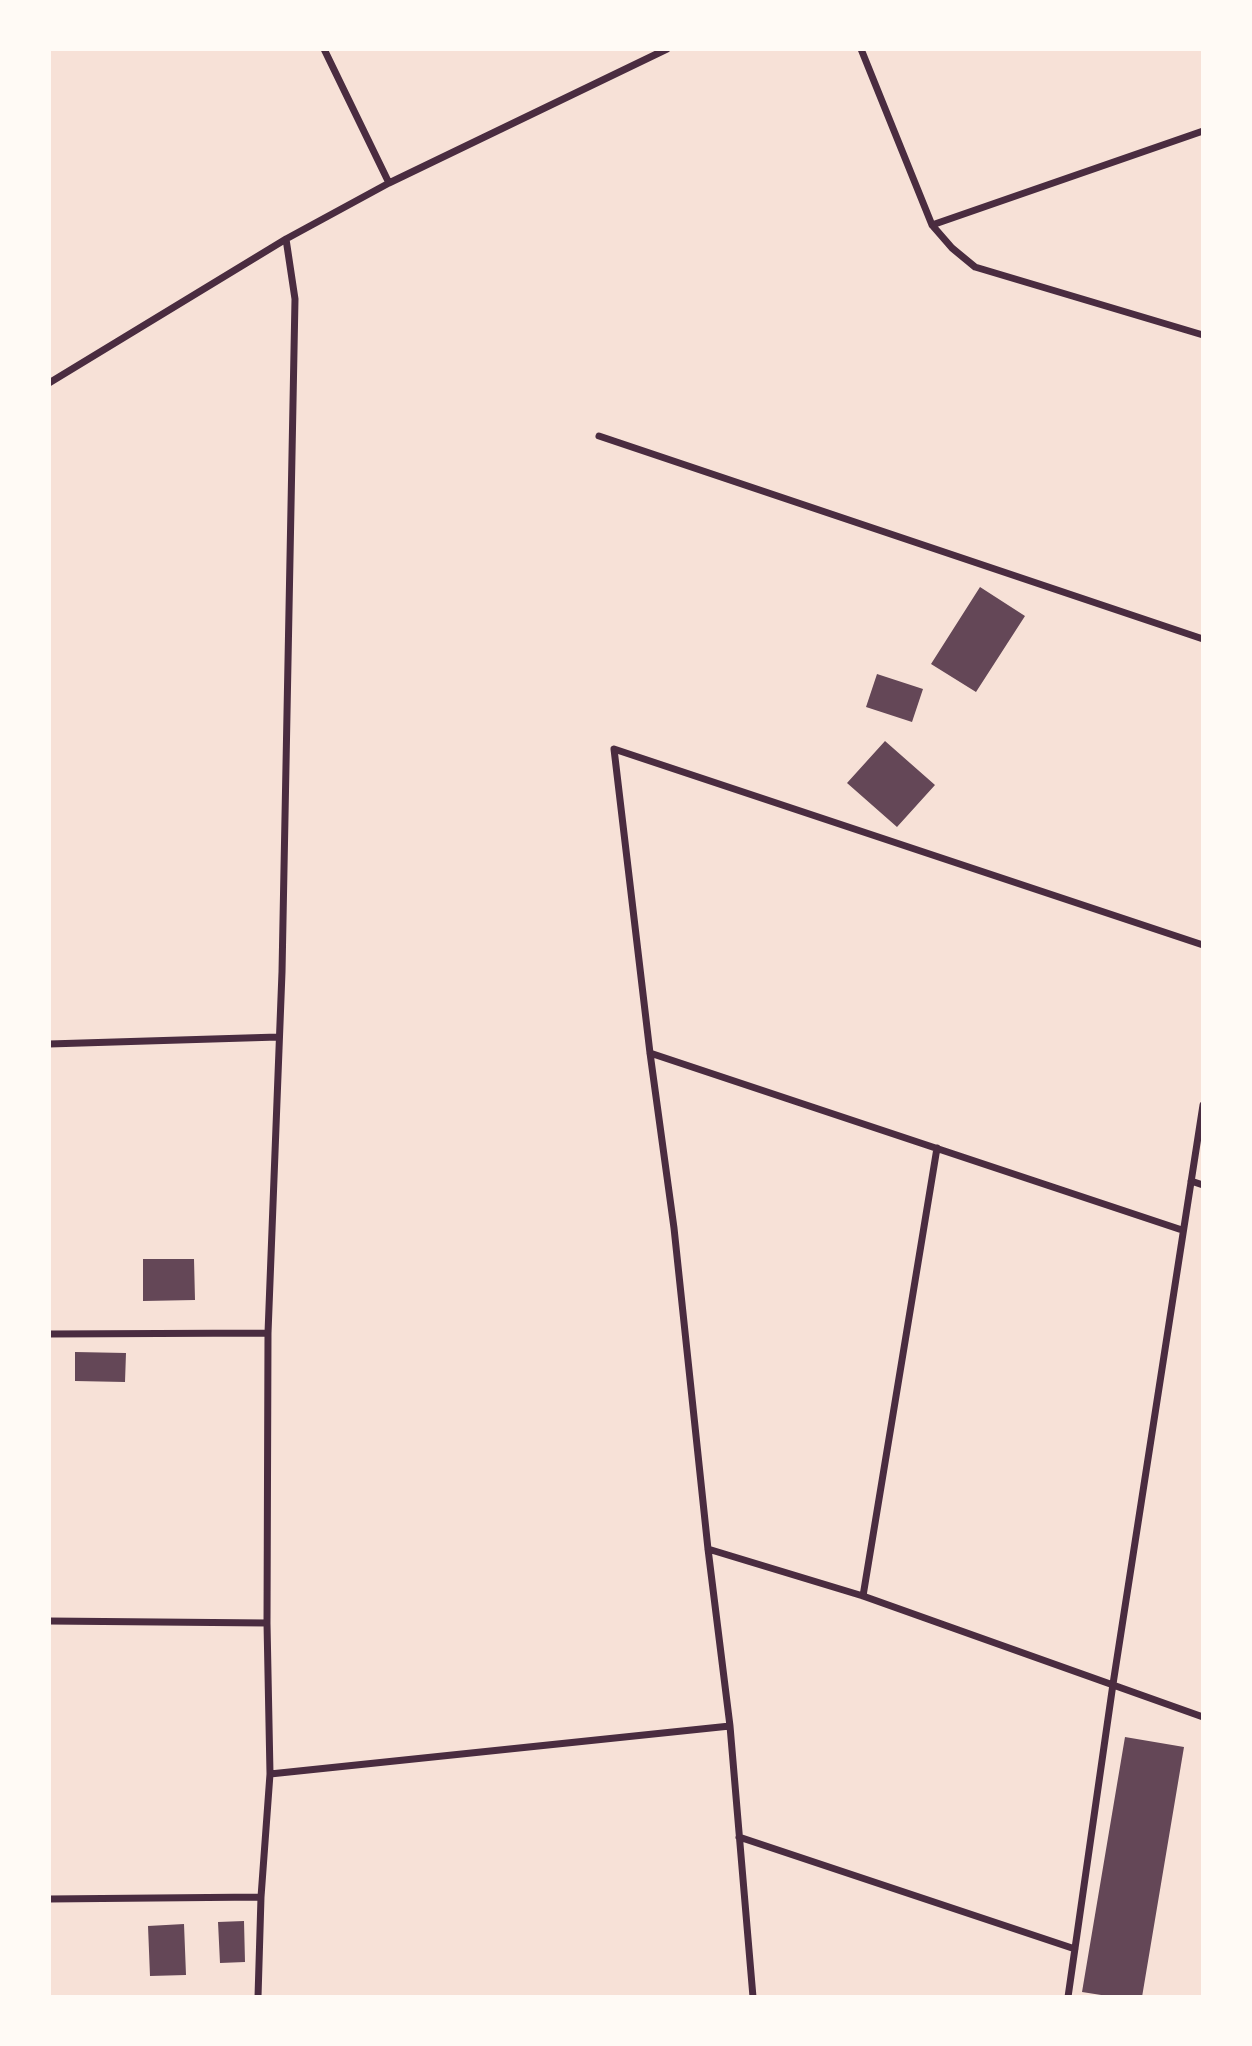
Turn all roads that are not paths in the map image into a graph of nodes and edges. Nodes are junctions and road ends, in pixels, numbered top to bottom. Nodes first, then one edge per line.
1 (324, 49) edge
2 (667, 49) edge
3 (862, 49) edge
4 (1203, 131) edge
5 (389, 183) junction
6 (932, 225) junction
7 (286, 239) junction
8 (1203, 335) edge
9 (49, 383) edge
10 (599, 436) dead end
11 (1203, 639) edge
12 (1203, 945) edge
13 (278, 1037) junction
14 (49, 1044) edge
15 (650, 1052) junction
16 (1203, 1105) edge
17 (937, 1148) junction
18 (1191, 1181) junction
19 (1203, 1185) edge
20 (1182, 1230) junction
21 (268, 1333) junction
22 (49, 1334) edge
23 (708, 1549) junction
24 (863, 1596) junction
25 (49, 1621) edge
26 (267, 1623) junction
27 (1113, 1684) junction
28 (1203, 1717) edge
29 (730, 1726) junction
30 (270, 1774) junction
31 (739, 1838) junction
32 (261, 1897) junction
33 (49, 1899) edge
34 (1075, 1949) junction
35 (258, 1997) edge
36 (753, 1997) edge
37 (1068, 1997) edge

1 - 5 street
2 - 5 street
3 - 6 street
4 - 6 street
5 - 7 street
6 - 8 street
7 - 9 street
7 - 13 street
10 - 11 street
12 - 15 street
13 - 14 street
13 - 21 street
15 - 17 street
15 - 23 street
16 - 18 street
17 - 20 street
17 - 24 street
18 - 19 street
18 - 20 street
20 - 27 street
21 - 22 street
21 - 26 street
23 - 24 street
23 - 29 street
24 - 27 street
25 - 26 street
26 - 30 street
27 - 28 street
27 - 34 street
29 - 30 street
29 - 31 street
30 - 32 street
31 - 34 street
31 - 36 street
32 - 33 street
32 - 35 street
34 - 37 street

